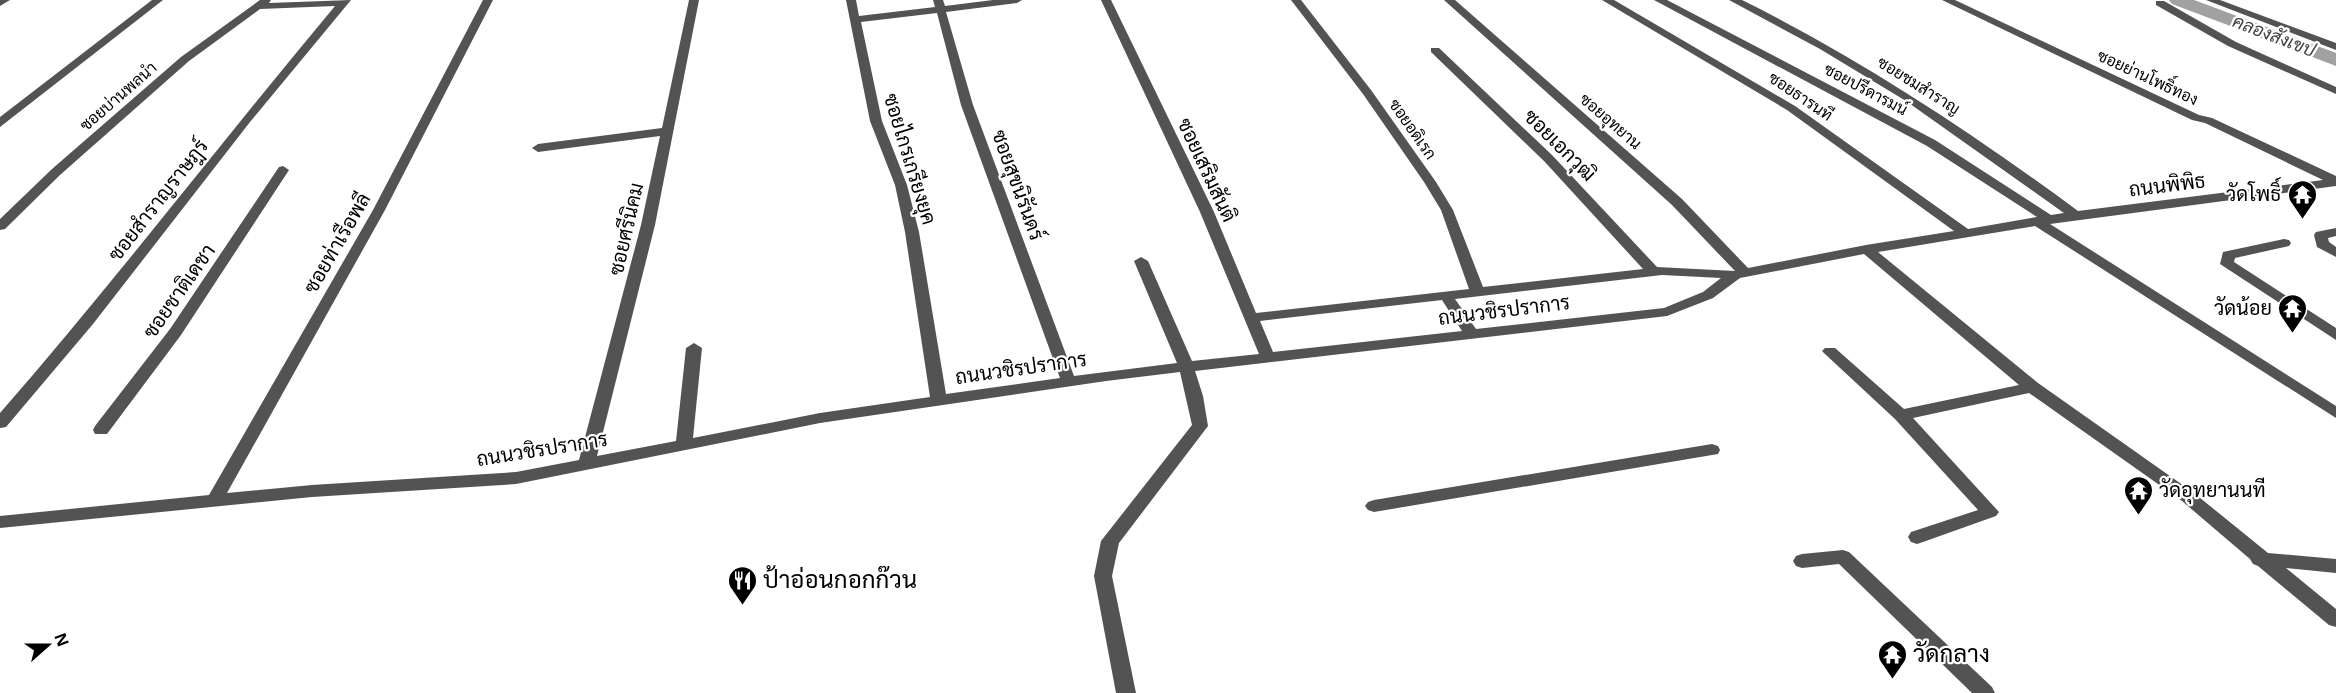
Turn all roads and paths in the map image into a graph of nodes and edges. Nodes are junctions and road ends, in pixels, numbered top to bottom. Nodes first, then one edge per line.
1 (5, 0) edge
2 (158, 0) edge
3 (488, 0) edge
4 (694, 0) edge
5 (851, 0) edge
6 (1017, 0) edge
7 (1107, 0) edge
8 (1296, 0) edge
9 (1449, 0) edge
10 (1607, 0) edge
11 (1659, 0) edge
12 (1734, 0) edge
13 (1947, 0) edge
14 (2211, 0) edge
15 (345, 2) edge
16 (0, 3) edge
17 (262, 3) edge
18 (2160, 3) dead end
19 (940, 4) edge
20 (854, 20) junction
21 (2336, 47) edge
22 (1435, 50) dead end
23 (2336, 91) edge
24 (0, 123) edge
25 (668, 131) junction
26 (538, 148) dead end
27 (283, 170) dead end
28 (2336, 182) edge
29 (2075, 215) junction
30 (2044, 221) junction
31 (0, 226) edge
32 (2336, 232) edge
33 (1967, 234) junction
34 (2284, 243) dead end
35 (1866, 249) junction
36 (2336, 253) edge
37 (1141, 261) dead end
38 (1653, 271) junction
39 (1740, 274) junction
40 (1477, 290) junction
41 (1445, 294) junction
42 (1251, 318) junction
43 (1472, 334) junction
44 (2336, 335) edge
45 (694, 348) dead end
46 (1830, 351) dead end
47 (1268, 358) junction
48 (1188, 367) junction
49 (1069, 382) junction
50 (2032, 387) junction
51 (939, 401) junction
52 (2336, 413) edge
53 (1901, 415) junction
54 (0, 423) edge
55 (101, 430) dead end
56 (684, 446) junction
57 (1712, 450) dead end
58 (586, 465) junction
59 (214, 501) junction
60 (1374, 506) dead end
61 (0, 522) edge
62 (1917, 537) dead end
63 (2259, 559) junction
64 (1802, 561) dead end
65 (2336, 566) edge
66 (2336, 620) edge
67 (1126, 693) edge
68 (1985, 693) edge

1 - 16 street
2 - 24 street
3 - 59 street, ซอยท่าเรือพลี
4 - 25 street, ซอยศรีนิคม
5 - 20 street, ซอยไกรเกรียงยุค
6 - 19 street
7 - 42 street, ซอยเสริมสันติ
8 - 40 street, ซอยอดิเรก
9 - 39 street, ซอยอุทยาน
10 - 33 street, ซอยธารนที
11 - 30 street, ซอยปรีดารมน์
12 - 29 street, ซอยชมสำราญ
13 - 28 street, ซอยย่านโพธิ์ทอง
14 - 21 street
15 - 17 street
15 - 54 street, ซอยสำราญราษฎร์
17 - 31 street, ซอยบ่านพลนำ
18 - 23 street
19 - 20 street
19 - 49 street, ซอยสุขนิรันดร์
20 - 51 street, ซอยไกรเกรียงยุค
22 - 38 street, ซอยเอกวุฒิ
25 - 26 street
25 - 58 street, ซอยศรีนิคม
27 - 55 street, ซอยชาติเดชา
28 - 29 street, ถนนพิพิธ
29 - 30 street, ถนนพิพิธ
30 - 33 street, ถนนวชิรปราการ
30 - 52 street, ซอยปรีดารมน์
32 - 36 street
33 - 35 street, ถนนวชิรปราการ
34 - 44 street
35 - 39 street, ถนนวชิรปราการ
35 - 50 street
37 - 48 street
38 - 39 street
38 - 40 street
39 - 43 street, ถนนวชิรปราการ
40 - 41 street
41 - 42 street
41 - 43 street
42 - 47 street, ซอยเสริมสันติ
43 - 47 street, ถนนวชิรปราการ
45 - 56 street
46 - 53 street
47 - 48 street, ถนนวชิรปราการ
48 - 49 street, ถนนวชิรปราการ
48 - 67 street
49 - 51 street, ถนนวชิรปราการ
50 - 53 street
50 - 63 street
51 - 56 street, ถนนวชิรปราการ
53 - 62 street
56 - 58 street, ถนนวชิรปราการ
57 - 60 street
58 - 59 street, ถนนวชิรปราการ
59 - 61 street, ถนนวชิรปราการ
63 - 65 street
63 - 66 street
64 - 68 street

